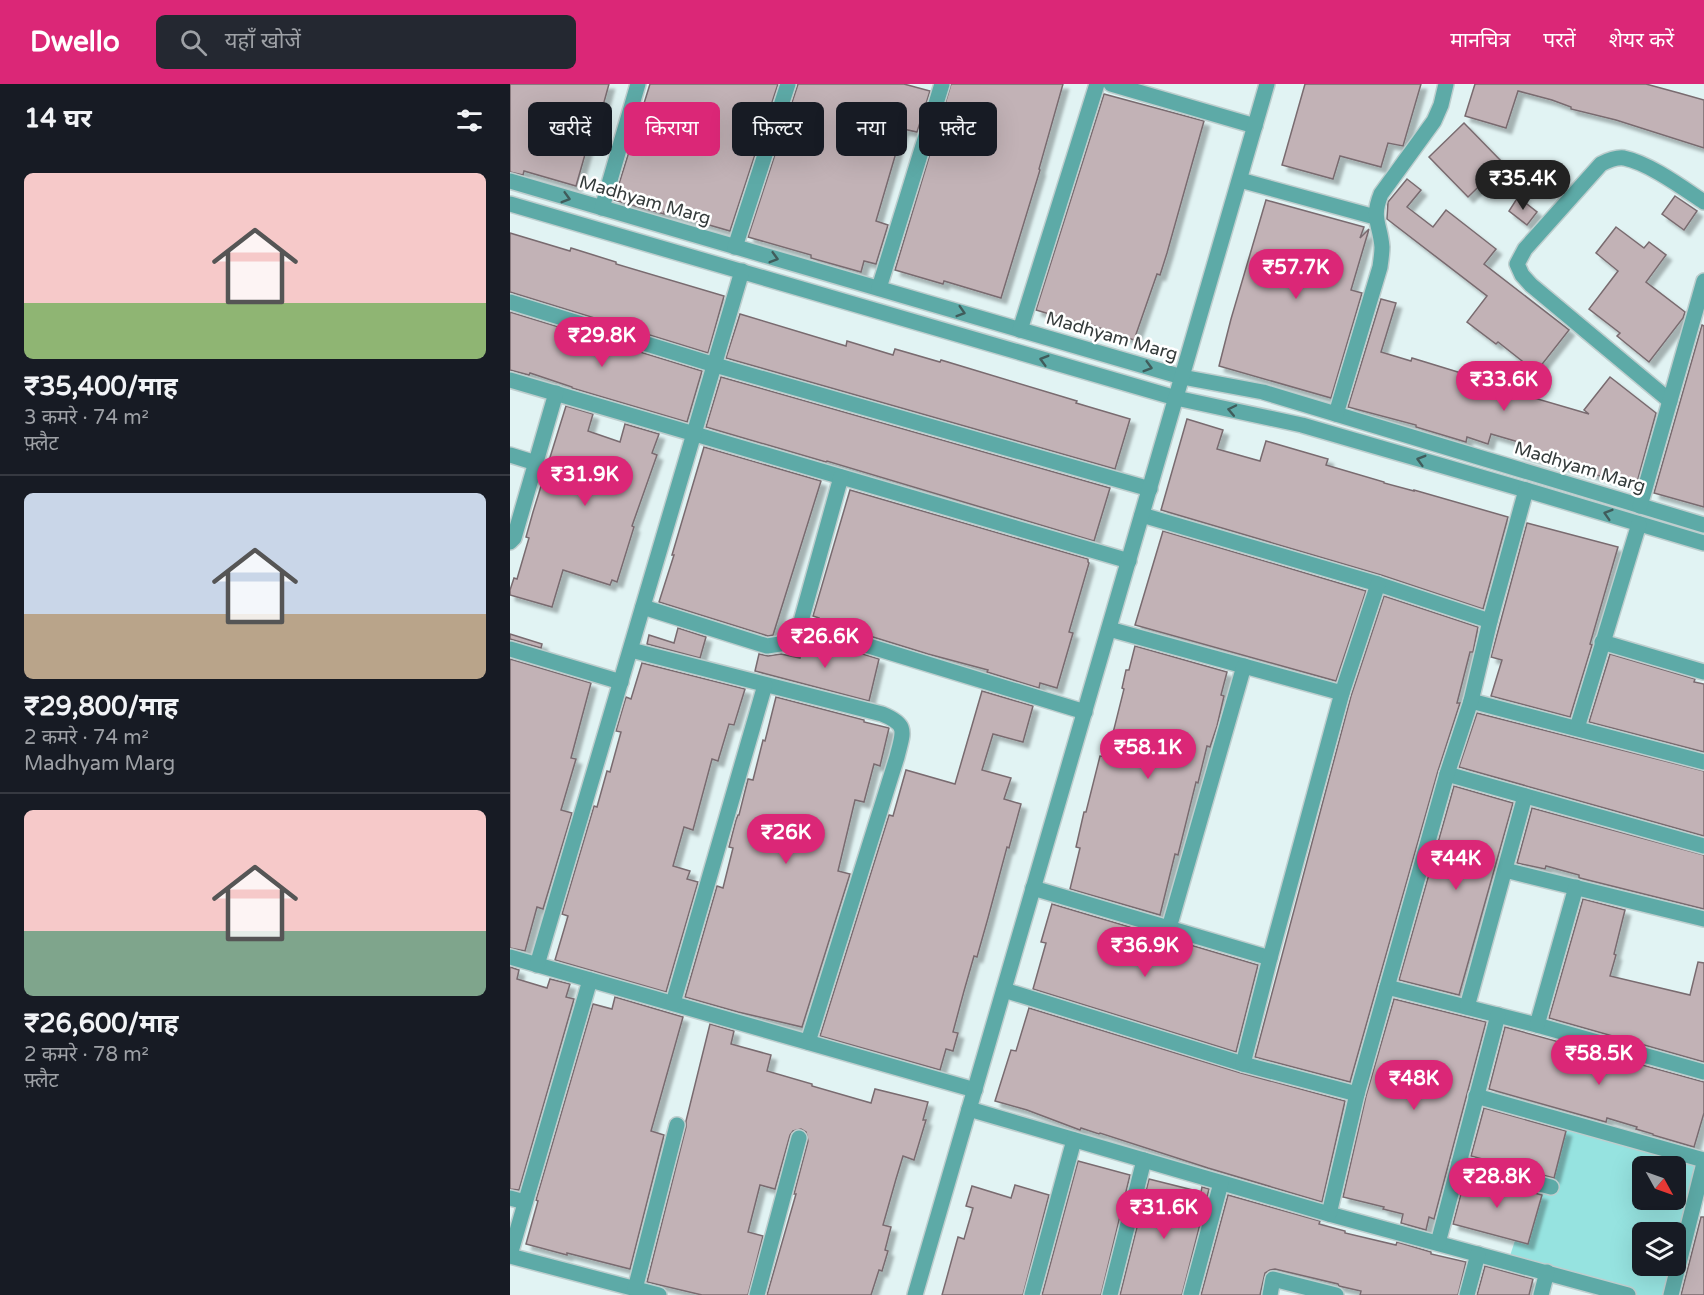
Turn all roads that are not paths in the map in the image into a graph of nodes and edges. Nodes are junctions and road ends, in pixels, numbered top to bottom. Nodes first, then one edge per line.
1 (638, 84) edge
2 (788, 84) edge
3 (942, 84) edge
4 (1097, 84) edge
5 (1112, 84) edge
6 (1267, 84) edge
7 (1446, 84) edge
8 (1255, 126) junction
9 (1240, 180) junction
10 (510, 181) edge
11 (1704, 202) edge
12 (510, 204) edge
13 (602, 208) junction
14 (1375, 218) junction
15 (735, 247) junction
16 (742, 271) junction
17 (1704, 281) edge
18 (879, 288) junction
19 (510, 302) edge
20 (1020, 330) junction
21 (715, 365) junction
22 (1182, 377) junction
23 (510, 380) edge
24 (556, 393) junction
25 (1176, 398) junction
26 (1670, 401) junction
27 (1336, 414) junction
28 (694, 434) junction
29 (510, 455) edge
30 (536, 463) junction
31 (840, 477) junction
32 (1150, 489) junction
33 (1526, 490) junction
34 (1640, 506) junction
35 (1142, 515) junction
36 (1639, 524) junction
37 (1704, 525) edge
38 (511, 543) edge
39 (1704, 543) edge
40 (1129, 561) junction
41 (1378, 584) junction
42 (643, 607) junction
43 (1490, 621) junction
44 (800, 625) junction
45 (1109, 629) junction
46 (1602, 642) junction
47 (510, 649) edge
48 (631, 650) junction
49 (1244, 666) junction
50 (1704, 672) edge
51 (621, 682) junction
52 (765, 685) junction
53 (1342, 693) junction
54 (1471, 701) junction
55 (1085, 712) junction
56 (1577, 728) junction
57 (1704, 762) edge
58 (1447, 774) junction
59 (1525, 796) junction
60 (1704, 846) edge
61 (1505, 870) junction
62 (1576, 887) junction
63 (1033, 888) junction
64 (1704, 919) edge
65 (1169, 928) junction
66 (510, 957) edge
67 (1270, 958) junction
68 (537, 965) junction
69 (590, 980) junction
70 (1387, 987) junction
71 (1004, 990) junction
72 (673, 1003) junction
73 (1467, 1007) junction
74 (1498, 1015) junction
75 (1537, 1025) junction
76 (808, 1042) junction
77 (1243, 1064) junction
78 (1704, 1072) edge
79 (975, 1090) junction
80 (1357, 1094) junction
81 (1476, 1096) junction
82 (969, 1109) junction
83 (677, 1125) dead end
84 (800, 1137) dead end
85 (1074, 1140) junction
86 (1144, 1160) junction
87 (1704, 1161) edge
88 (1459, 1163) junction
89 (1221, 1183) junction
90 (1551, 1187) dead end
91 (518, 1200) edge
92 (1329, 1214) junction
93 (1438, 1243) junction
94 (1478, 1254) junction
95 (510, 1255) edge
96 (1546, 1272) junction
97 (634, 1289) junction
98 (1330, 1294) edge
99 (1621, 1294) edge
100 (659, 1295) edge
101 (757, 1295) edge
102 (915, 1295) edge
103 (1033, 1295) edge
104 (1110, 1295) edge
105 (1191, 1295) edge
106 (1270, 1295) edge
107 (1467, 1295) edge
108 (1541, 1295) edge
109 (1671, 1295) edge

1 - 13 street
2 - 15 street
3 - 18 street
4 - 20 street
5 - 8 street
6 - 8 street
7 - 14 street
8 - 9 street
9 - 14 street
9 - 22 street
10 -> 13 street, Madhyam Marg
11 - 26 street
12 - 16 street, Madhyam Marg
13 - 15 street, Madhyam Marg
14 - 27 street
15 -> 18 street, Madhyam Marg
16 - 21 street
25 -> 16 street, Madhyam Marg
17 - 26 street
18 -> 20 street, Madhyam Marg
19 - 21 street
20 -> 22 street, Madhyam Marg
21 - 28 street
21 - 32 street
22 - 25 street
22 - 27 street, Madhyam Marg
23 - 24 street
24 - 28 street
24 - 30 street
25 - 32 street
33 -> 25 street, Madhyam Marg
26 - 34 street
27 - 34 street, Madhyam Marg
28 - 31 street
28 - 42 street
29 - 30 street
30 - 38 street
31 - 40 street
31 - 44 street
32 - 35 street
36 -> 33 street, Madhyam Marg
33 - 43 street
34 - 37 street, Madhyam Marg
35 - 40 street
35 - 41 street
36 - 39 street, Madhyam Marg
36 - 46 street
40 - 45 street
41 - 43 street
41 - 53 street
42 - 44 street
42 - 48 street
43 - 54 street
44 - 55 street
45 - 49 street
45 - 55 street
46 - 50 street
46 - 56 street
47 - 51 street
48 - 51 street
48 - 52 street
49 - 53 street
49 - 65 street
51 - 68 street
52 - 72 street
52 - 76 street
53 - 67 street
54 - 56 street
54 - 58 street
55 - 63 street
56 - 57 street
58 - 59 street
58 - 70 street
59 - 60 street
59 - 61 street
61 - 62 street
61 - 73 street
62 - 64 street
62 - 75 street
63 - 65 street
63 - 71 street
65 - 67 street
66 - 68 street
67 - 77 street
68 - 69 street
69 - 72 street
69 - 91 street
70 - 73 street
70 - 80 street
71 - 77 street
71 - 79 street
72 - 76 street
73 - 74 street
74 - 75 street
74 - 81 street
75 - 78 street
76 - 79 street
77 - 80 street
79 - 82 street
80 - 92 street
81 - 87 street
81 - 88 street
82 - 85 street
82 - 102 street
83 - 97 street
84 - 101 street
85 - 86 street
85 - 103 street
86 - 89 street
86 - 104 street
87 - 109 street
88 - 90 street
88 - 93 street
89 - 92 street
89 - 105 street
91 - 95 street
92 - 93 street
93 - 94 street
94 - 96 street
94 - 107 street
95 - 97 street
96 - 99 street
96 - 108 street
97 - 100 street
98 - 106 street

